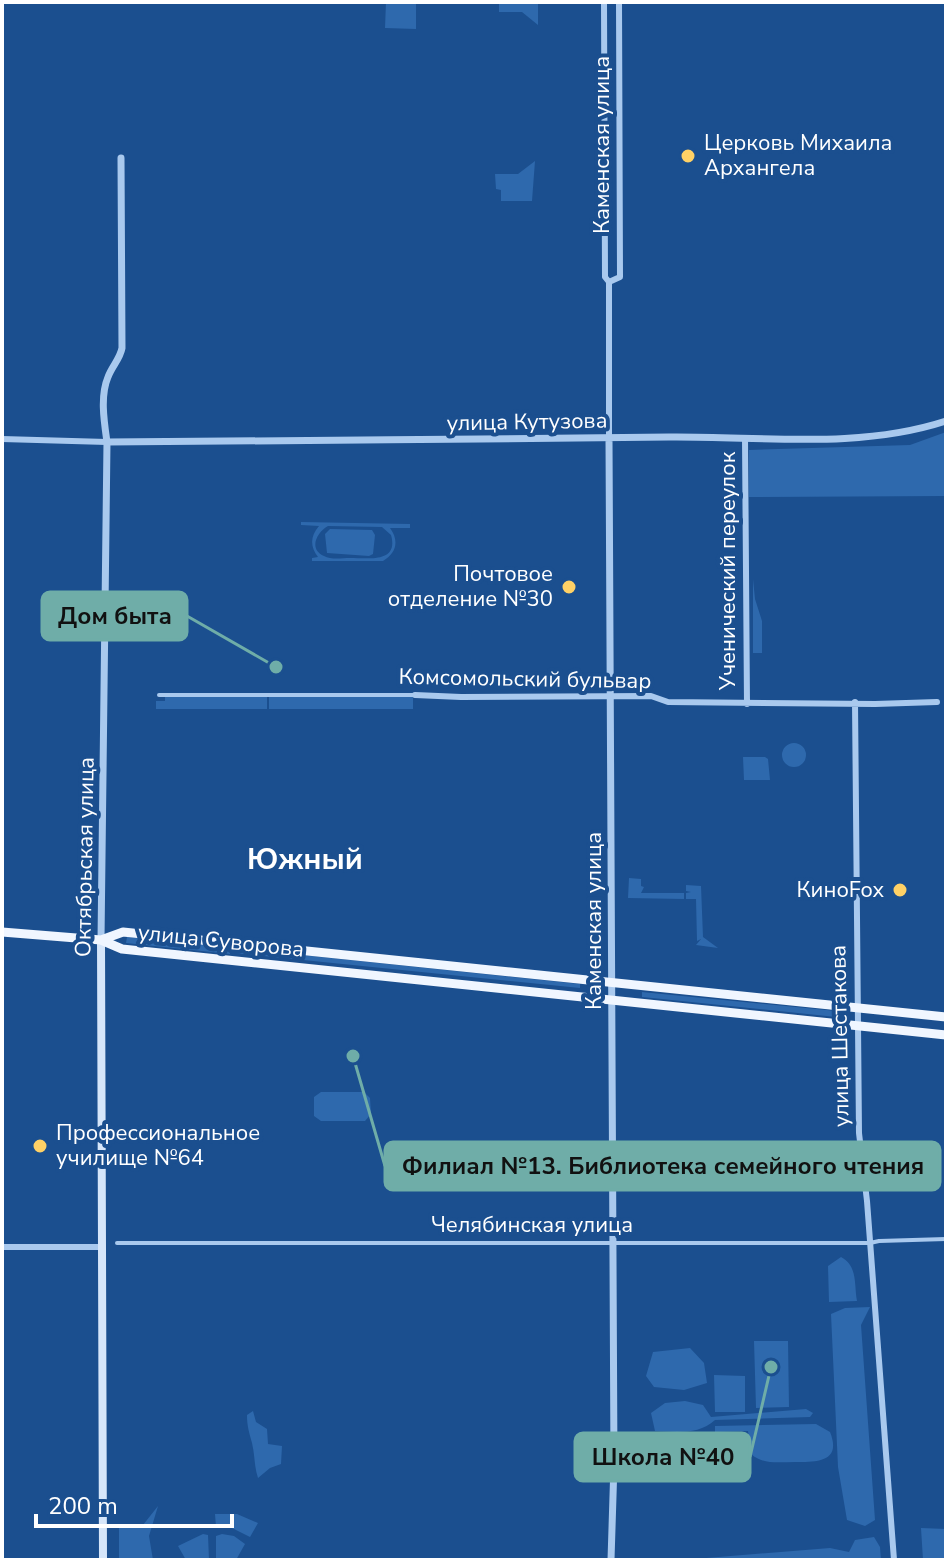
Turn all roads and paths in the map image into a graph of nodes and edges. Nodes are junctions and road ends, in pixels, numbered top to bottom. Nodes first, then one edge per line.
1 (604, 2) edge
2 (619, 2) edge
3 (121, 158) dead end
4 (609, 282) junction
5 (946, 421) edge
6 (745, 438) junction
7 (2, 439) edge
8 (609, 439) junction
9 (107, 442) junction
10 (159, 695) dead end
11 (415, 695) joint
12 (611, 695) junction
13 (855, 702) junction
14 (937, 702) dead end
15 (747, 704) junction
16 (2, 932) edge
17 (101, 940) junction
18 (612, 982) junction
19 (612, 1000) junction
20 (858, 1008) junction
21 (946, 1017) edge
22 (858, 1026) junction
23 (946, 1035) edge
24 (946, 1239) edge
25 (117, 1243) dead end
26 (870, 1243) junction
27 (613, 1244) junction
28 (2, 1247) edge
29 (102, 1247) junction
30 (103, 1560) edge
31 (611, 1560) edge
32 (894, 1560) edge

1 - 4 street, Каменская улица
2 - 4 street, Каменская улица
3 - 9 street, Октябрьская улица
4 - 8 street, Каменская улица
5 - 6 street, улица Кутузова
6 - 8 street, улица Кутузова
6 - 15 street, Ученический переулок
7 - 9 street
8 - 9 street, улица Кутузова
8 - 12 street, Каменская улица
9 - 17 street, Октябрьская улица
10 - 11 street, Комсомольский бульвар
11 - 12 street, Комсомольский бульвар
12 - 15 street, Комсомольский бульвар
12 - 18 street, Каменская улица
13 - 14 street, Комсомольский бульвар
13 - 15 street, Комсомольский бульвар
13 - 20 street, улица Шестакова
16 - 17 main road
17 - 18 main road, улица Суворова
17 - 19 main road, улица Суворова
17 - 29 main road, Октябрьская улица
18 - 19 street, Каменская улица
18 - 20 main road, улица Суворова
19 - 22 main road, улица Суворова
19 - 27 street, Каменская улица
20 - 21 main road, улица Суворова
20 - 22 street, улица Шестакова
22 - 23 main road, улица Суворова
22 - 26 street, улица Шестакова
24 - 26 street, Челябинская улица
25 - 27 street, Челябинская улица
26 - 27 street, Челябинская улица
26 - 32 street, улица Шестакова
27 - 31 street, Каменская улица
28 - 29 street
29 - 30 main road, Октябрьская улица

